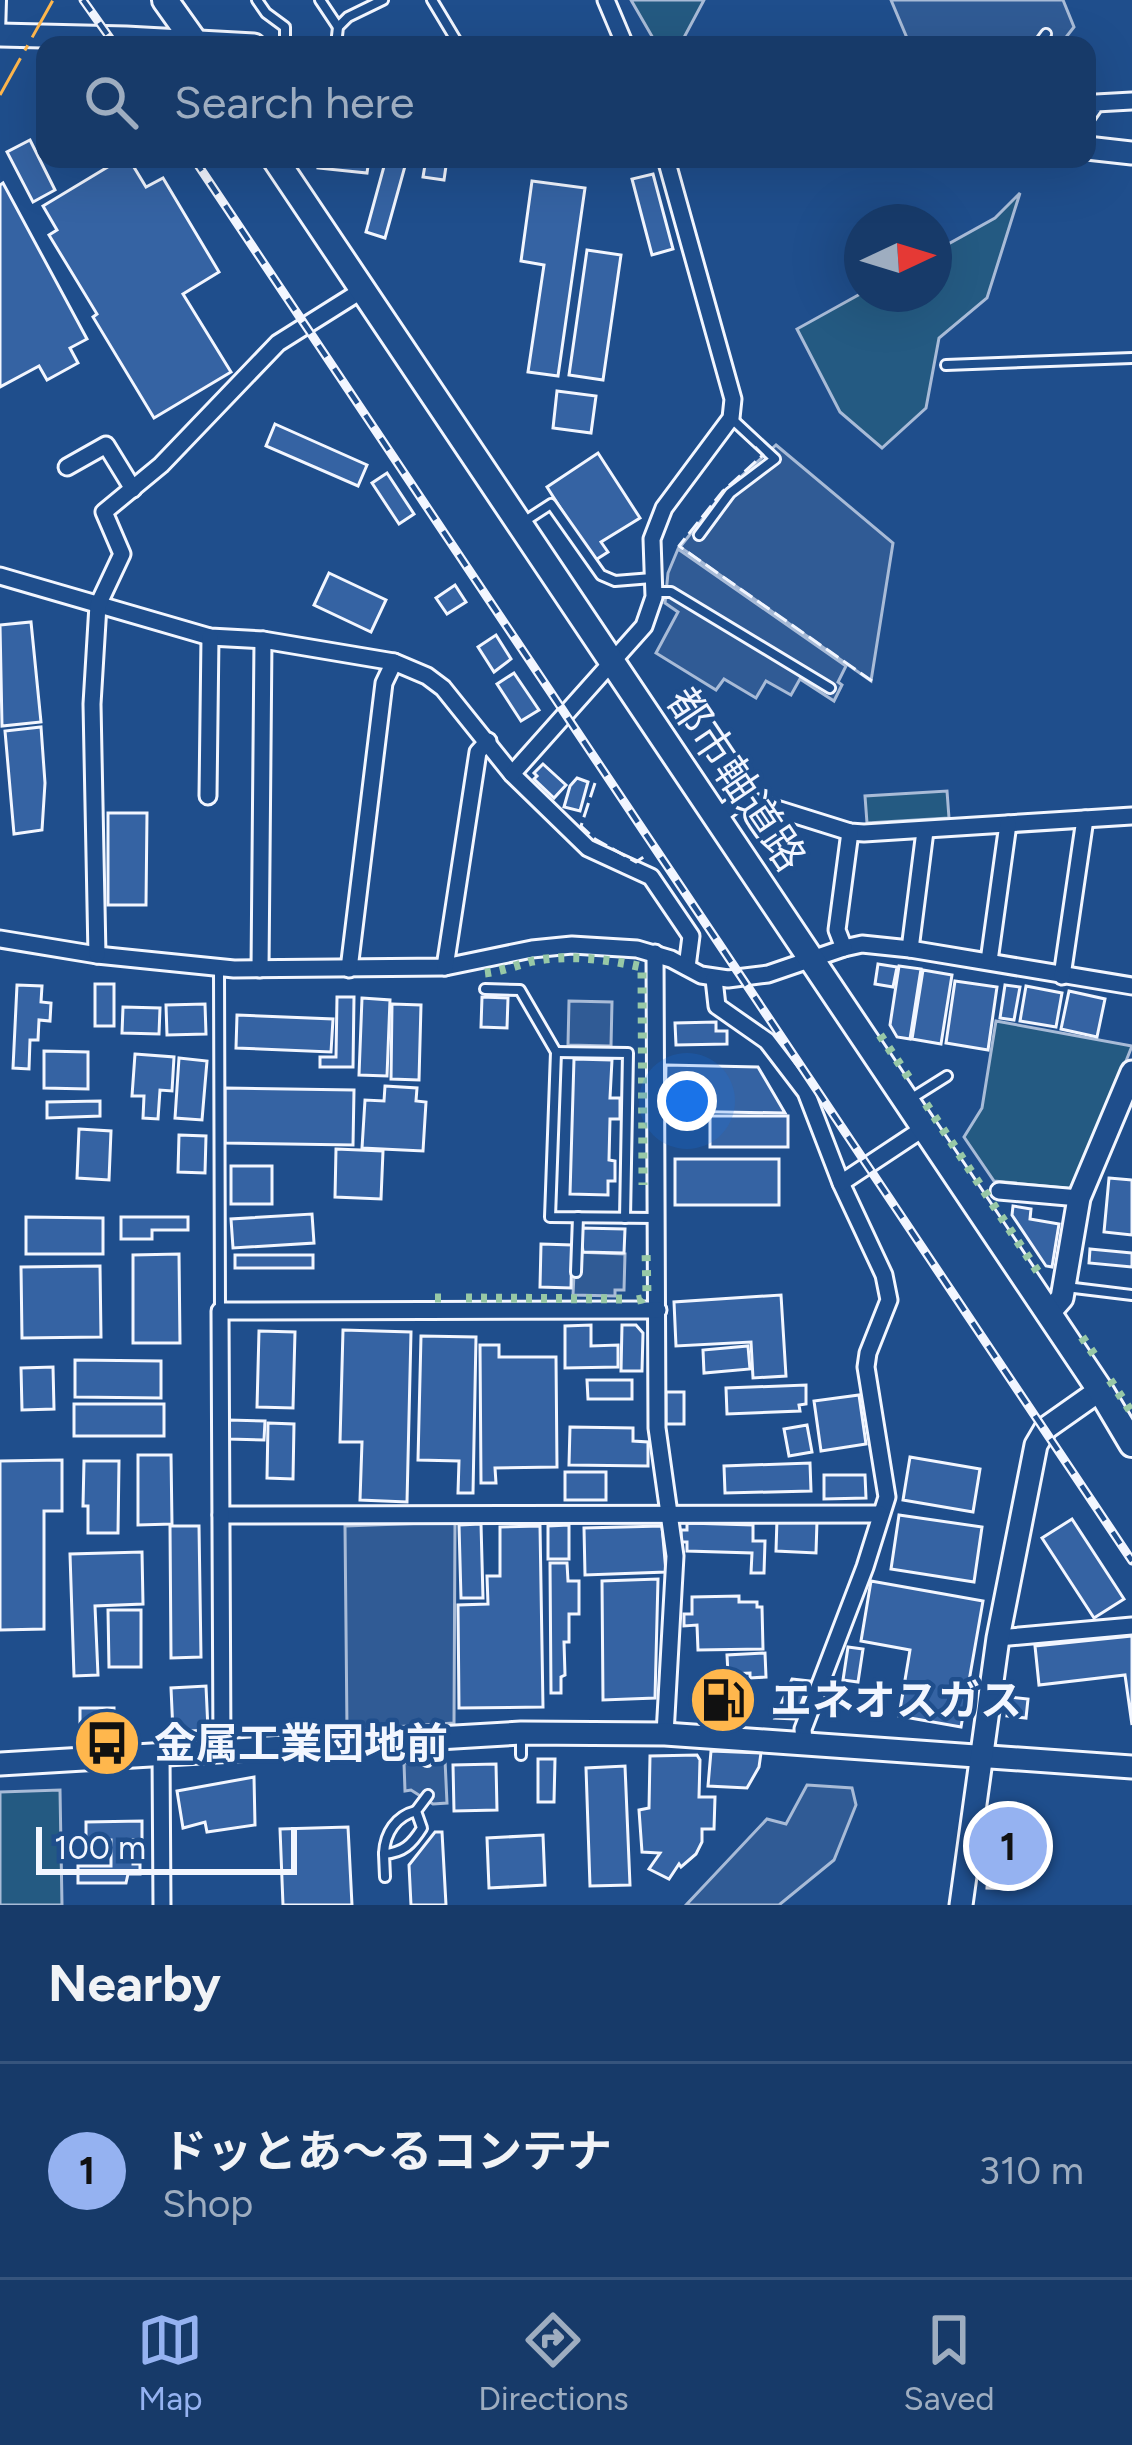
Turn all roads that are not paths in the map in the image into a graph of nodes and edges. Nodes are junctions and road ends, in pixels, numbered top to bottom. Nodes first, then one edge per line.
1 (1, 0) edge
2 (165, 0) edge
3 (257, 0) edge
4 (320, 0) edge
5 (383, 0) edge
6 (432, 0) edge
7 (606, 0) edge
8 (338, 27) junction
9 (0, 35) edge
10 (36, 36) edge
11 (191, 36) edge
12 (285, 36) edge
13 (337, 36) edge
14 (454, 36) edge
15 (621, 36) edge
16 (1132, 101) edge
17 (1096, 103) edge
18 (1096, 149) edge
19 (1132, 153) edge
20 (281, 168) edge
21 (669, 168) edge
22 (364, 289) junction
23 (1132, 358) edge
24 (946, 365) dead end
25 (731, 418) junction
26 (67, 466) dead end
27 (133, 489) junction
28 (520, 525) junction
29 (699, 536) dead end
30 (0, 577) edge
31 (654, 585) junction
32 (98, 605) junction
33 (210, 637) junction
34 (262, 640) junction
35 (394, 662) junction
36 (611, 662) junction
37 (830, 688) dead end
38 (488, 742) junction
39 (512, 774) junction
40 (208, 796) dead end
41 (1132, 816) edge
42 (716, 818) junction
43 (1085, 819) junction
44 (1008, 824) junction
45 (925, 831) junction
46 (850, 832) junction
47 (0, 939) edge
48 (844, 947) junction
49 (910, 949) junction
50 (655, 952) junction
51 (97, 955) junction
52 (810, 960) junction
53 (988, 961) junction
54 (446, 967) junction
55 (687, 967) junction
56 (219, 968) junction
57 (260, 969) junction
58 (349, 969) junction
59 (1062, 976) junction
60 (713, 979) junction
61 (1132, 986) edge
62 (485, 988) dead end
63 (556, 1052) junction
64 (1132, 1072) edge
65 (947, 1076) dead end
66 (906, 1102) junction
67 (924, 1128) junction
68 (841, 1183) junction
69 (999, 1191) dead end
70 (1079, 1198) junction
71 (578, 1217) junction
72 (625, 1217) junction
73 (657, 1218) junction
74 (576, 1272) dead end
75 (1064, 1287) junction
76 (1132, 1295) edge
77 (658, 1310) junction
78 (220, 1311) junction
79 (1048, 1314) junction
80 (1100, 1390) junction
81 (1132, 1444) edge
82 (668, 1513) junction
83 (880, 1514) junction
84 (221, 1515) junction
85 (1132, 1626) edge
86 (998, 1638) junction
87 (665, 1734) junction
88 (804, 1742) junction
89 (222, 1751) junction
90 (160, 1754) junction
91 (982, 1756) junction
92 (0, 1764) edge
93 (1132, 1767) edge
94 (428, 1795) dead end
95 (416, 1811) junction
96 (384, 1854) junction
97 (385, 1877) dead end
98 (162, 1905) edge
99 (962, 1905) edge

1 - 9 lane
2 - 11 main road
3 - 12 lane
4 - 8 lane
5 - 8 lane
6 - 14 lane
7 - 15 street
8 - 13 lane
9 - 10 street
16 - 17 street
18 - 19 street
20 - 22 main road, 都市軸道路
21 - 25 street
22 - 27 street
22 - 28 main road, 都市軸道路
23 - 24 lane
25 - 29 lane
25 - 31 street
26 - 27 street
27 - 32 street
28 - 31 lane
28 - 36 main road, 都市軸道路
30 - 32 street
31 - 36 street
31 - 37 lane
32 - 33 street
32 - 51 street
33 - 34 street
33 - 40 street
34 - 35 street
34 - 57 street
35 - 38 street
35 - 58 street
36 - 39 street
36 - 42 main road, 都市軸道路
38 - 39 street
38 - 54 street
39 - 55 street
41 - 43 street
42 - 46 street
42 - 52 main road, 都市軸道路
43 - 44 street
43 - 59 street
44 - 45 street
44 - 53 street
45 - 46 street
45 - 49 street
46 - 48 street
47 - 51 street
48 - 49 street
48 - 52 street
49 - 53 street
50 - 54 street
50 - 55 street
50 - 73 street
51 - 56 street
52 - 60 street
52 - 66 main road, 都市軸道路
53 - 59 street
54 - 58 street
55 - 60 street
56 - 57 street
56 - 78 lane
57 - 58 street
59 - 61 street
60 - 68 street
62 - 63 lane
63 - 71 lane
63 - 72 lane
64 - 70 street
65 - 66 lane
66 - 67 main road, 都市軸道路
67 - 68 street
67 - 79 main road, 都市軸道路
68 - 83 street
69 - 70 street
70 - 75 street
71 - 72 lane
71 - 74 lane
72 - 73 lane
73 - 77 street
75 - 76 lane
75 - 79 street
77 - 78 street
77 - 82 street
78 - 84 street
79 - 80 main road, 都市軸道路
80 - 81 main road, 都市軸道路
80 - 86 street
82 - 83 street
82 - 84 street
82 - 87 street
83 - 88 street
84 - 89 street
85 - 86 street
86 - 91 street
87 - 88 street
87 - 89 street
88 - 91 street
89 - 90 street
90 - 92 street
90 - 98 street
91 - 93 street
91 - 99 street
94 - 95 lane
95 - 96 lane
95 - 96 lane
96 - 97 lane

